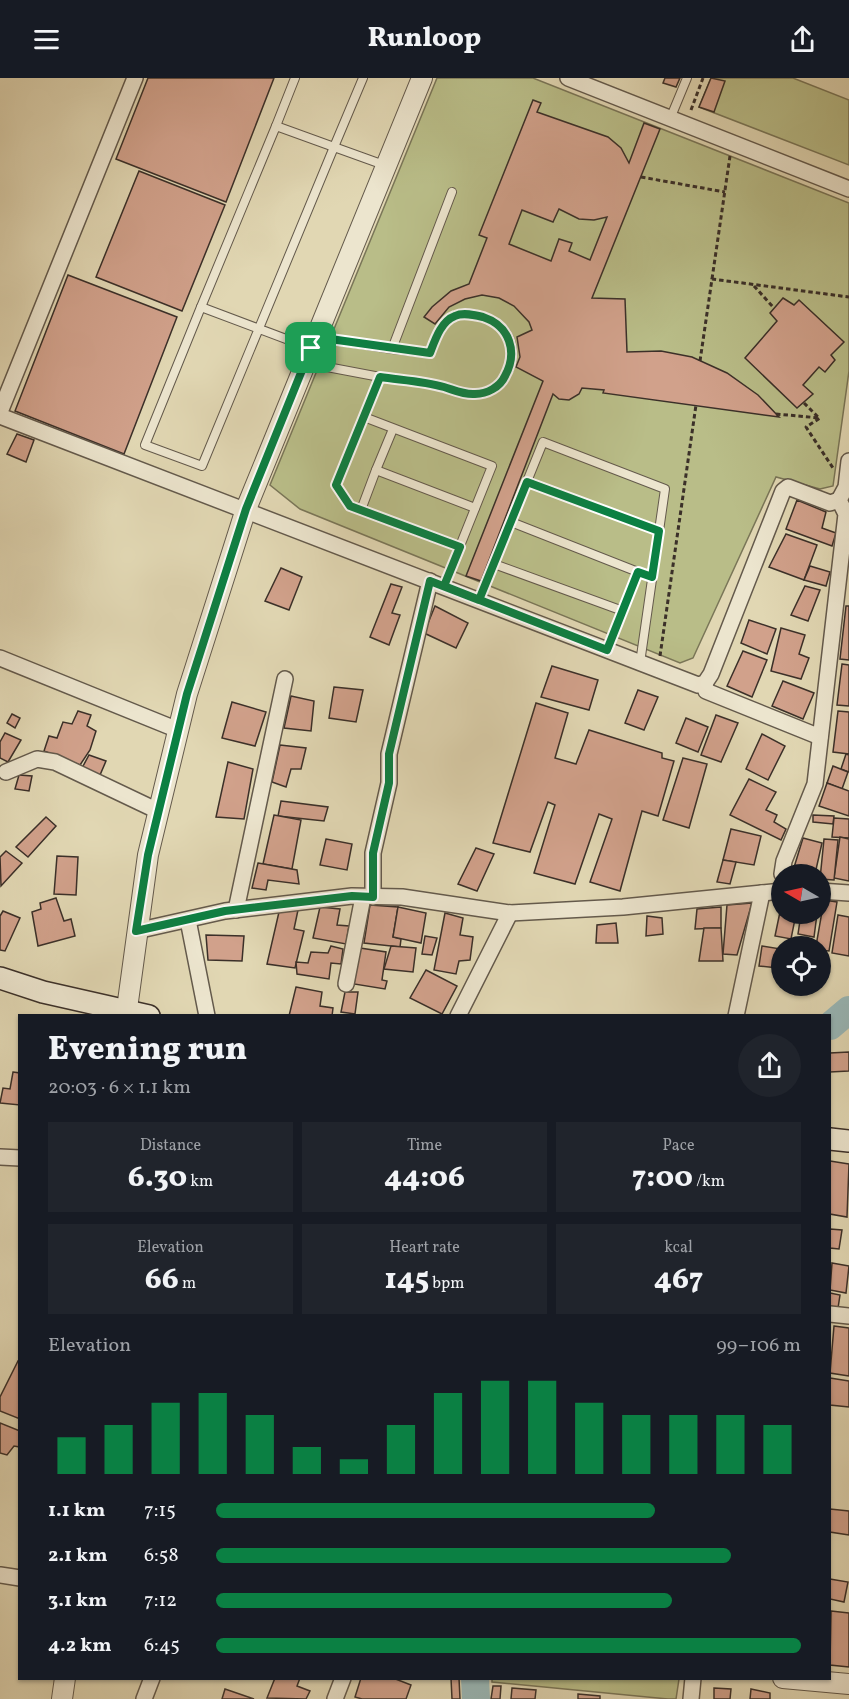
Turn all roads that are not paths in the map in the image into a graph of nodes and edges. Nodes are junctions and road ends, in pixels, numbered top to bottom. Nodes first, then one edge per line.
1 (135, 78) edge
2 (295, 78) edge
3 (363, 78) edge
4 (422, 78) edge
5 (687, 78) edge
6 (576, 80) edge
7 (670, 119) junction
8 (276, 126) junction
9 (334, 147) junction
10 (386, 166) junction
11 (849, 189) edge
12 (452, 192) dead end
13 (201, 307) junction
14 (260, 329) junction
15 (311, 349) junction
16 (392, 349) junction
17 (380, 377) junction
18 (0, 414) edge
19 (364, 417) junction
20 (393, 429) junction
21 (849, 461) edge
22 (376, 470) junction
23 (527, 482) junction
24 (843, 494) junction
25 (475, 508) junction
26 (246, 509) junction
27 (361, 510) junction
28 (511, 522) junction
29 (659, 531) junction
30 (460, 547) junction
31 (494, 564) junction
32 (638, 572) junction
33 (652, 577) junction
34 (437, 584) junction
35 (479, 600) junction
36 (623, 611) junction
37 (607, 650) junction
38 (0, 658) edge
39 (640, 663) junction
40 (285, 679) dead end
41 (705, 683) junction
42 (178, 730) junction
43 (820, 737) junction
44 (6, 772) dead end
45 (158, 812) junction
46 (784, 864) edge
47 (771, 891) edge
48 (831, 891) edge
49 (849, 892) edge
50 (762, 893) junction
51 (368, 897) junction
52 (236, 910) junction
53 (510, 913) junction
54 (188, 920) junction
55 (136, 931) junction
56 (0, 978) edge
57 (346, 984) dead end
58 (126, 1013) edge
59 (207, 1014) edge
60 (459, 1014) edge
61 (736, 1014) edge
62 (831, 1138) edge
63 (849, 1141) edge
64 (0, 1157) edge
65 (18, 1158) edge
66 (831, 1314) edge
67 (849, 1316) edge
68 (0, 1575) edge
69 (18, 1578) edge
70 (65, 1680) edge
71 (151, 1680) edge
72 (342, 1680) edge
73 (693, 1680) edge
74 (805, 1680) edge
75 (849, 1684) edge
76 (62, 1699) edge
77 (144, 1699) edge
78 (335, 1699) edge
79 (691, 1699) edge

1 - 18 street
2 - 8 lane
3 - 9 lane
4 - 10 street
5 - 7 lane
6 - 7 street
7 - 11 street
8 - 9 lane
8 - 13 lane
9 - 10 lane
9 - 14 lane
10 - 15 street
12 - 16 lane
13 - 14 lane
13 - 14 lane
14 - 15 lane
15 - 16 lane
15 - 17 lane
15 - 26 street
16 - 17 lane
17 - 19 lane
18 - 26 street
19 - 20 lane
19 - 27 lane
20 - 22 lane
20 - 25 lane
21 - 24 street
22 - 25 lane
22 - 27 lane
23 - 28 lane
23 - 29 lane
23 - 29 lane
24 - 41 street
24 - 43 street
25 - 30 lane
26 - 34 street
26 - 42 street
27 - 30 lane
28 - 31 lane
28 - 32 lane
29 - 33 lane
30 - 34 lane
31 - 35 lane
31 - 36 lane
32 - 33 lane
32 - 36 lane
33 - 39 lane
34 - 35 street
34 - 51 street
35 - 37 street
36 - 37 lane
37 - 39 street
38 - 42 street
39 - 41 street
40 - 52 street
41 - 43 street
42 - 45 street
43 - 46 street
44 - 45 street
45 - 55 street
47 - 50 street
48 - 49 street
50 - 53 street
50 - 61 street
51 - 52 street
51 - 53 street
51 - 57 street
52 - 54 street
53 - 60 street
54 - 55 street
54 - 59 street
55 - 58 street
56 - 58 main road
62 - 63 main road
64 - 65 street
66 - 67 street
68 - 69 street
70 - 76 street
71 - 77 street
72 - 78 street
73 - 79 street
74 - 75 street

